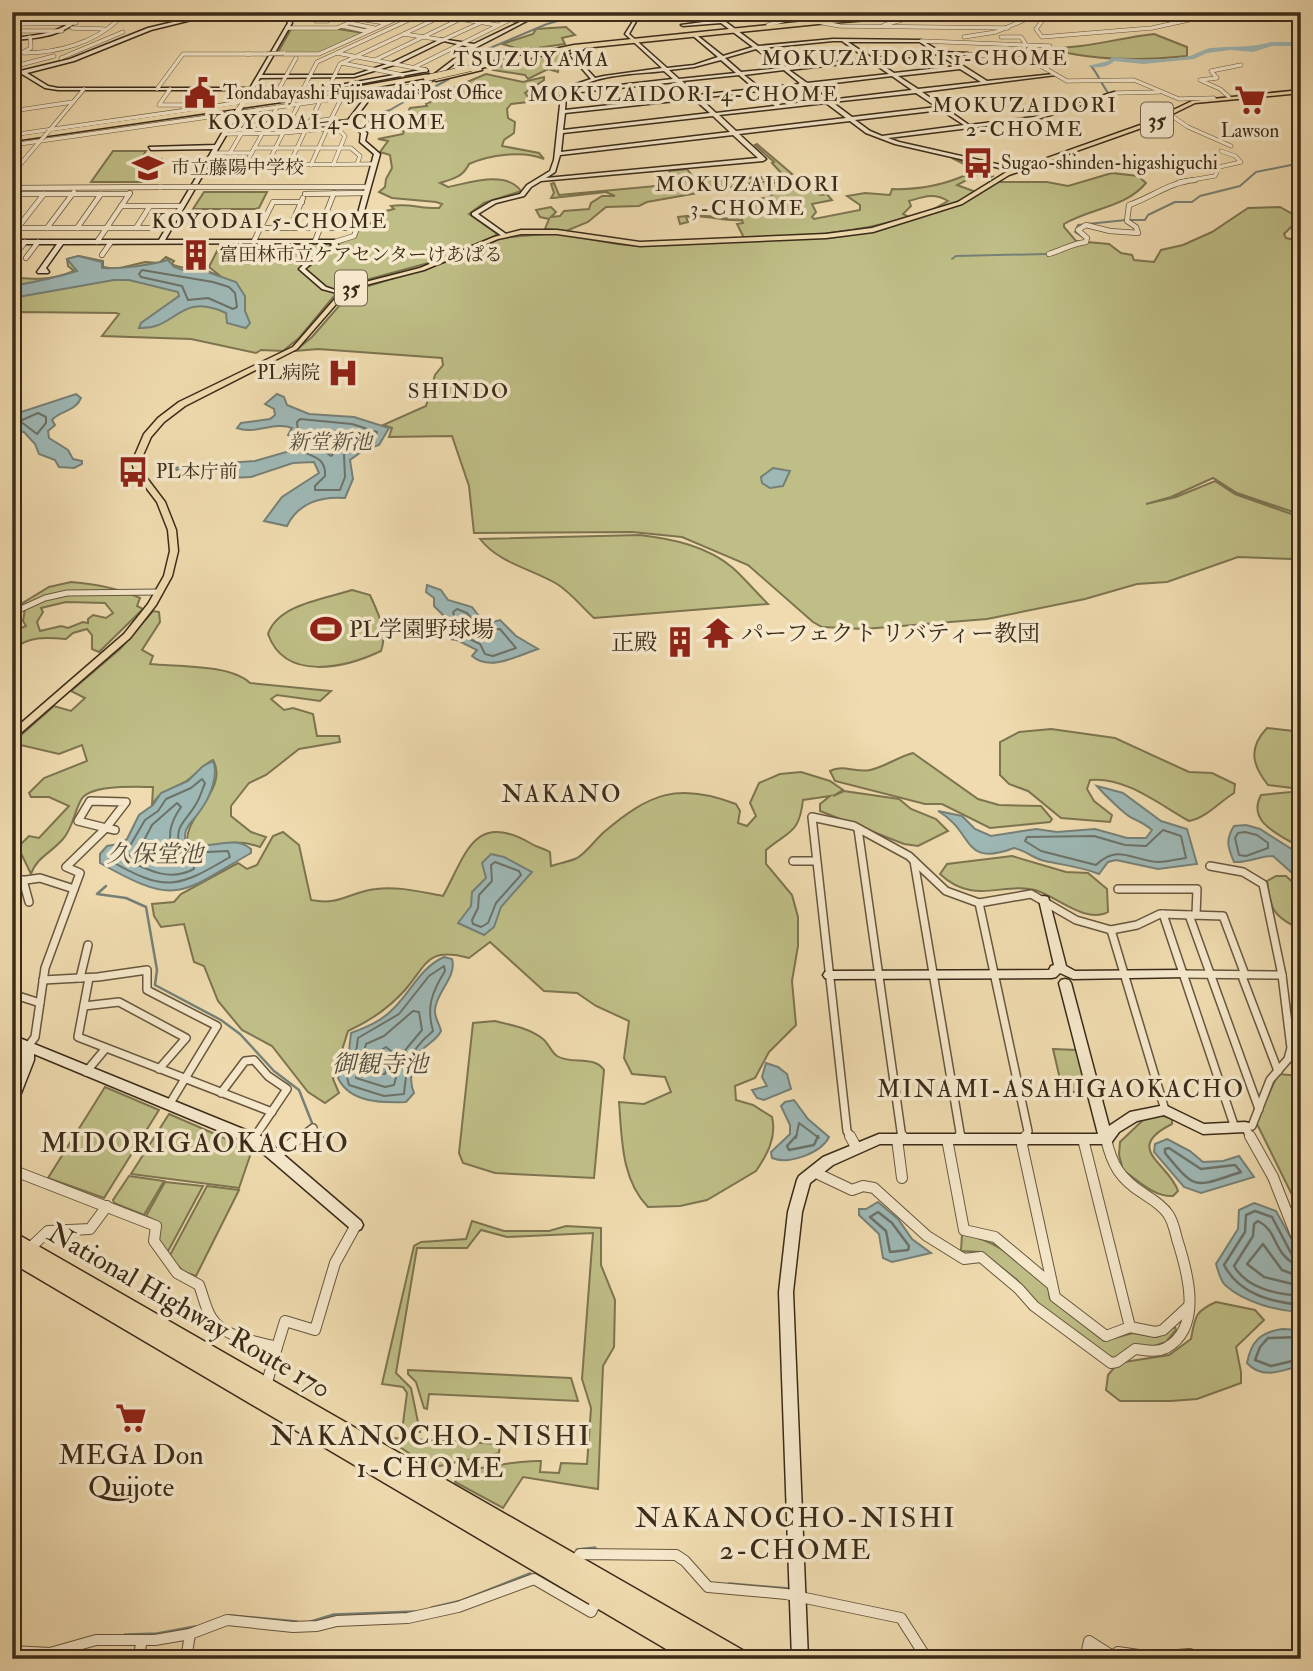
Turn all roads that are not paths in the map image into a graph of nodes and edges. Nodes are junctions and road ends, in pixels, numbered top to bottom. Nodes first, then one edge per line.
1 (27, 12) edge
2 (56, 12) edge
3 (222, 12) edge
4 (324, 12) edge
5 (348, 12) edge
6 (371, 12) edge
7 (397, 12) edge
8 (414, 12) edge
9 (468, 12) edge
10 (523, 12) edge
11 (542, 12) edge
12 (944, 12) edge
13 (966, 12) edge
14 (1043, 12) edge
15 (1152, 12) edge
16 (284, 13) edge
17 (425, 13) edge
18 (474, 13) edge
19 (670, 13) edge
20 (712, 13) edge
21 (83, 14) edge
22 (108, 14) edge
23 (311, 14) edge
24 (923, 14) edge
25 (1036, 15) junction
26 (1301, 15) edge
27 (53, 16) junction
28 (442, 16) junction
29 (637, 16) dead end
30 (904, 16) junction
31 (12, 17) edge
32 (23, 17) junction
33 (795, 17) dead end
34 (674, 18) junction
35 (359, 19) junction
36 (460, 19) junction
37 (511, 19) junction
38 (316, 21) junction
39 (524, 21) junction
40 (725, 21) junction
41 (1173, 21) junction
42 (377, 22) junction
43 (818, 22) junction
44 (918, 22) dead end
45 (12, 23) edge
46 (349, 23) junction
47 (387, 23) junction
48 (480, 23) junction
49 (74, 25) junction
50 (683, 25) junction
51 (768, 25) junction
52 (341, 26) junction
53 (498, 26) junction
54 (880, 27) junction
55 (287, 28) junction
56 (313, 28) junction
57 (911, 28) junction
58 (1008, 28) junction
59 (108, 29) junction
60 (375, 29) junction
61 (736, 29) junction
62 (1072, 29) dead end
63 (12, 31) edge
64 (62, 31) junction
65 (386, 31) junction
66 (123, 32) junction
67 (1077, 33) junction
68 (135, 34) junction
69 (405, 34) junction
70 (693, 34) junction
71 (30, 37) junction
72 (424, 37) junction
73 (1002, 37) dead end
74 (12, 38) edge
75 (443, 40) junction
76 (634, 40) junction
77 (844, 40) junction
78 (921, 41) junction
79 (959, 41) junction
80 (462, 44) junction
81 (1025, 45) junction
82 (475, 46) junction
83 (1050, 46) dead end
84 (583, 47) junction
85 (759, 47) junction
86 (324, 52) junction
87 (939, 52) junction
88 (24, 53) junction
89 (46, 53) junction
90 (337, 53) junction
91 (966, 54) joint
92 (269, 55) junction
93 (54, 56) junction
94 (356, 57) junction
95 (12, 58) edge
96 (61, 58) junction
97 (296, 58) junction
98 (722, 58) junction
99 (1025, 58) junction
100 (871, 59) junction
101 (322, 60) junction
102 (375, 60) junction
103 (71, 61) junction
104 (1066, 62) dead end
105 (342, 63) junction
106 (395, 64) junction
107 (1241, 65) dead end
108 (12, 67) edge
109 (415, 67) junction
110 (961, 67) junction
111 (447, 68) junction
112 (785, 68) junction
113 (377, 69) junction
114 (666, 69) junction
115 (24, 73) junction
116 (739, 73) junction
117 (894, 74) junction
118 (403, 75) junction
119 (1054, 75) junction
120 (258, 77) junction
121 (286, 77) junction
122 (310, 77) junction
123 (334, 77) junction
124 (429, 77) junction
125 (14, 78) edge
126 (593, 79) junction
127 (679, 80) junction
128 (986, 83) junction
129 (805, 84) junction
130 (84, 89) junction
131 (157, 89) junction
132 (170, 89) junction
133 (198, 89) junction
134 (251, 89) junction
135 (328, 89) junction
136 (758, 90) junction
137 (917, 91) junction
138 (1301, 91) edge
139 (1163, 92) junction
140 (566, 93) junction
141 (1116, 93) joint
142 (278, 97) junction
143 (696, 97) junction
144 (1229, 97) junction
145 (1214, 98) junction
146 (296, 99) junction
147 (320, 101) junction
148 (827, 101) junction
149 (73, 103) junction
150 (187, 105) junction
151 (241, 107) junction
152 (277, 107) junction
153 (779, 107) junction
154 (942, 108) junction
155 (12, 111) edge
156 (191, 111) junction
157 (562, 112) junction
158 (715, 114) junction
159 (1169, 114) junction
160 (849, 119) junction
161 (350, 121) junction
162 (310, 122) junction
163 (288, 124) junction
164 (267, 125) junction
165 (968, 126) junction
166 (327, 129) junction
167 (49, 130) junction
168 (244, 130) junction
169 (305, 131) junction
170 (226, 132) junction
171 (561, 132) junction
172 (735, 133) junction
173 (262, 134) junction
174 (283, 134) junction
175 (880, 137) junction
176 (12, 140) edge
177 (41, 140) junction
178 (217, 147) junction
179 (151, 148) dead end
180 (276, 148) junction
181 (297, 148) junction
182 (319, 148) junction
183 (340, 148) junction
184 (253, 151) junction
185 (213, 153) junction
186 (230, 153) junction
187 (558, 154) junction
188 (357, 164) junction
189 (374, 164) junction
190 (267, 165) junction
191 (289, 165) junction
192 (311, 165) junction
193 (333, 165) junction
194 (1017, 170) junction
195 (12, 174) edge
196 (542, 180) junction
197 (134, 187) junction
198 (193, 187) junction
199 (308, 187) junction
200 (12, 188) edge
201 (77, 188) junction
202 (367, 190) junction
203 (334, 193) junction
204 (44, 194) junction
205 (72, 194) junction
206 (101, 194) junction
207 (129, 194) junction
208 (305, 194) junction
209 (13, 195) edge
210 (302, 202) junction
211 (121, 206) junction
212 (150, 206) junction
213 (182, 206) junction
214 (15, 228) edge
215 (47, 228) junction
216 (77, 228) junction
217 (106, 228) junction
218 (136, 228) junction
219 (169, 228) junction
220 (261, 228) junction
221 (290, 228) junction
222 (320, 228) junction
223 (356, 228) junction
224 (12, 235) edge
225 (504, 235) junction
226 (254, 241) junction
227 (315, 241) junction
228 (12, 242) edge
229 (26, 242) junction
230 (38, 242) junction
231 (61, 242) junction
232 (97, 242) junction
233 (111, 242) junction
234 (161, 242) junction
235 (335, 242) junction
236 (12, 251) edge
237 (1049, 254) dead end
238 (102, 255) dead end
239 (26, 258) dead end
240 (43, 268) dead end
241 (342, 294) junction
242 (160, 592) junction
243 (12, 613) edge
244 (12, 736) edge
245 (111, 829) junction
246 (858, 829) junction
247 (914, 860) junction
248 (793, 861) dead end
249 (816, 861) junction
250 (1210, 866) dead end
251 (23, 880) junction
252 (12, 882) edge
253 (74, 889) junction
254 (1118, 889) dead end
255 (1044, 900) junction
256 (29, 902) dead end
257 (979, 903) junction
258 (1163, 914) junction
259 (1192, 915) junction
260 (1111, 930) junction
261 (88, 945) dead end
262 (1056, 971) junction
263 (994, 974) junction
264 (1183, 974) junction
265 (1210, 974) junction
266 (829, 975) junction
267 (879, 975) junction
268 (933, 975) junction
269 (1125, 975) junction
270 (1244, 975) junction
271 (1282, 975) junction
272 (84, 978) junction
273 (1069, 979) junction
274 (43, 980) junction
275 (12, 994) edge
276 (40, 1003) junction
277 (84, 1006) junction
278 (12, 1040) edge
279 (27, 1048) junction
280 (106, 1048) junction
281 (159, 1069) junction
282 (1278, 1071) junction
283 (86, 1072) junction
284 (16, 1079) edge
285 (185, 1079) junction
286 (221, 1093) junction
287 (12, 1101) edge
288 (169, 1105) junction
289 (1259, 1109) junction
290 (1165, 1110) junction
291 (272, 1112) junction
292 (1240, 1127) junction
293 (313, 1128) dead end
294 (253, 1139) junction
295 (900, 1139) junction
296 (947, 1139) junction
297 (961, 1139) junction
298 (1024, 1139) junction
299 (1083, 1139) junction
300 (1106, 1139) junction
301 (856, 1147) junction
302 (275, 1156) junction
303 (12, 1170) edge
304 (813, 1172) junction
305 (902, 1178) dead end
306 (107, 1206) junction
307 (356, 1225) joint
308 (12, 1238) edge
309 (1301, 1248) edge
310 (21, 1252) edge
311 (1052, 1284) junction
312 (1189, 1306) junction
313 (1130, 1328) junction
314 (277, 1347) junction
315 (266, 1387) junction
316 (565, 1577) junction
317 (798, 1597) junction
318 (190, 1633) junction
319 (142, 1640) junction
320 (12, 1651) edge
321 (1110, 1657) edge
322 (1301, 1658) edge
323 (138, 1659) edge
324 (186, 1659) edge
325 (702, 1659) edge
326 (739, 1659) edge
327 (800, 1659) edge
328 (927, 1659) edge
329 (1085, 1659) edge
330 (1202, 1659) edge
331 (1266, 1659) edge

1 - 32 street
2 - 27 street
3 - 68 street
4 - 23 street
5 - 38 street
6 - 35 street
7 - 42 street
8 - 17 street
8 - 47 street
9 - 18 street
10 - 37 street
11 - 39 street
12 - 24 highway
13 - 24 highway
14 - 25 street
15 - 41 street
16 - 55 street
17 - 28 street
17 - 65 street
18 - 36 street
18 - 37 street
19 - 34 street
20 - 34 street
20 - 40 street
21 - 22 street
21 - 27 street
21 - 49 street
22 - 59 street
23 - 38 street
24 - 30 highway
24 - 51 highway
25 - 58 street
25 - 67 street
26 - 41 street
27 - 32 street
28 - 36 street
28 - 69 street
29 - 76 street
30 - 43 highway
30 - 54 street
31 - 32 street
33 - 51 street
34 - 50 street
35 - 42 street
35 - 46 street
36 - 48 street
36 - 72 street
37 - 39 street
37 - 53 street
38 - 56 street
39 - 82 street
40 - 50 street
40 - 61 street
41 - 67 street
42 - 47 street
43 - 54 street
43 - 61 highway
44 - 57 street
45 - 49 street
46 - 52 street
46 - 52 street
47 - 60 street
48 - 53 street
48 - 75 street
49 - 59 street
49 - 64 street
50 - 70 street
51 - 61 highway
52 - 56 street
53 - 80 street
54 - 57 street
55 - 56 street
55 - 92 street
57 - 58 street
58 - 79 street
59 - 66 street
59 - 89 street
60 - 65 street
60 - 86 street
61 - 70 highway
61 - 85 street
62 - 67 street
63 - 64 street
64 - 71 street
65 - 69 street
65 - 90 street
66 - 68 street
66 - 96 street
68 - 103 street
69 - 72 street
69 - 94 street
70 - 76 highway
70 - 98 street
71 - 74 street
71 - 88 street
72 - 75 street
72 - 102 street
73 - 81 street
75 - 80 street
75 - 106 street
76 - 84 highway
76 - 111 highway
76 - 114 street
76 - 124 highway, bridge
77 - 78 street
77 - 85 street
77 - 100 street
78 - 79 street
78 - 87 street
79 - 81 street
80 - 82 street
80 - 109 street
81 - 83 street
81 - 99 street
82 - 111 street
84 - 124 highway
84 - 126 street
85 - 98 street
85 - 112 street
86 - 90 street
86 - 92 street
86 - 92 street, bridge
87 - 91 street
87 - 100 street
87 - 110 street
88 - 89 street
88 - 95 street
89 - 93 street
90 - 94 street
90 - 101 street
91 - 99 street
92 - 97 street
92 - 120 street
92 - 131 street
93 - 96 street
93 - 108 street
94 - 102 street
94 - 105 street
96 - 103 street
97 - 101 street
97 - 121 street
98 - 114 street
98 - 116 street
99 - 104 street
99 - 119 street
100 - 112 street
100 - 117 street
101 - 122 street
102 - 106 street
103 - 115 street
105 - 113 street
105 - 123 street
106 - 109 street
106 - 113 street
107 - 144 street
109 - 124 street
110 - 117 street
110 - 128 street
111 - 124 street
111 - 146 highway
112 - 116 street
112 - 129 street
113 - 118 street
113 - 123 street
114 - 126 street
114 - 127 street
115 - 125 street
115 - 130 street
116 - 127 street
116 - 136 street
117 - 129 street
117 - 137 street
118 - 124 street
118 - 135 street
119 - 128 street
119 - 139 street
120 - 121 street
120 - 134 street
121 - 122 street
121 - 142 street
122 - 123 street
122 - 146 street
123 - 135 street
124 - 146 highway
124 - 151 street
124 - 161 street
126 - 140 street
127 - 140 street
127 - 143 street
128 - 137 street
129 - 136 street
129 - 148 street
130 - 131 street
130 - 149 street
131 - 132 street
132 - 133 street
132 - 150 street
133 - 134 street
133 - 150 street
134 - 151 street
135 - 146 street
136 - 143 street
136 - 153 street
137 - 148 street
137 - 154 street
138 - 144 main road, 35
139 - 141 street
139 - 145 street
140 - 157 street
141 - 165 street
142 - 146 street
142 - 151 street
143 - 157 street
143 - 158 street
144 - 145 main road, 35
145 - 159 main road, 35
146 - 147 street
146 - 152 street
146 - 163 street
146 - 176 highway
146 - 176 highway
147 - 162 street
147 - 162 street
148 - 153 street
148 - 160 street
149 - 155 street
149 - 167 street
150 - 156 street
151 - 156 street
151 - 170 street
151 - 177 street
152 - 164 street
152 - 168 street
153 - 158 street
154 - 160 street
154 - 165 street
156 - 167 street
157 - 171 street
158 - 171 street
158 - 172 street
159 - 194 main road, 35
159 - 237 street
160 - 172 street
160 - 175 street
161 - 168 street
161 - 189 street
162 - 163 street
163 - 164 street
164 - 168 street
165 - 175 street
166 - 169 street
166 - 182 street
166 - 183 street
167 - 176 street
167 - 177 street, bridge
168 - 170 street
168 - 173 street
168 - 186 street
169 - 174 street
169 - 181 street
170 - 178 street
171 - 187 street
172 - 187 street
172 - 196 street
173 - 174 street
173 - 184 street
174 - 180 street
175 - 194 street
176 - 177 street
177 - 195 street
178 - 179 street
178 - 185 street
180 - 181 street
180 - 184 street
180 - 190 street
181 - 182 street
181 - 191 street
182 - 183 street
182 - 192 street
183 - 188 street
183 - 193 street
184 - 186 street
184 - 190 street
185 - 186 street
185 - 198 street
187 - 196 street
188 - 189 street
188 - 193 street
189 - 202 street
190 - 191 street
191 - 192 street
192 - 193 street
194 - 225 main road, 35
196 - 225 street
197 - 198 street
197 - 201 street
197 - 207 street
198 - 199 street
198 - 213 street
199 - 202 street
199 - 208 street
200 - 201 street
201 - 205 street
202 - 203 street
202 - 223 street
203 - 208 street
203 - 222 street
204 - 205 street
204 - 209 street
204 - 214 street
205 - 206 street
205 - 215 street
206 - 207 street
206 - 216 street
207 - 211 street
208 - 210 street
210 - 220 street
210 - 221 street
211 - 212 street
211 - 217 street
212 - 213 street
212 - 218 street
213 - 219 street
214 - 215 street
214 - 224 street
215 - 216 street
216 - 217 street
217 - 218 street
217 - 232 street
218 - 219 street
219 - 234 street
220 - 221 street
220 - 226 street
221 - 222 street
222 - 223 street
222 - 227 street
223 - 235 street
225 - 241 main road, 35
226 - 227 street
226 - 234 street
227 - 235 street
228 - 229 street
229 - 230 street
229 - 236 street
230 - 231 street
230 - 239 street
231 - 232 street
231 - 240 street
232 - 233 street
233 - 234 street
233 - 238 street
235 - 241 street
241 - 242 main road, 35
242 - 243 street
242 - 244 main road, 35
245 - 245 street
245 - 253 street
246 - 247 street
246 - 249 street
246 - 267 street
247 - 257 street
247 - 268 street
248 - 249 street
249 - 266 street
250 - 271 street
251 - 252 street
251 - 253 street
251 - 256 street
253 - 274 street
254 - 259 street
255 - 257 street
255 - 260 street
255 - 262 street
257 - 263 street
258 - 259 street
258 - 260 street
258 - 264 street
259 - 265 street
259 - 270 street
260 - 269 street
261 - 272 street
262 - 263 street
262 - 273 street
263 - 268 street
263 - 298 street
264 - 265 street
264 - 269 street
264 - 292 street
265 - 270 street
265 - 289 street
266 - 267 street
266 - 301 street
267 - 268 street
267 - 295 street
268 - 297 street
269 - 273 street
269 - 290 street
270 - 271 street
270 - 282 street
271 - 282 street
272 - 274 street
272 - 277 street
272 - 285 street
273 - 300 street
274 - 276 street
275 - 276 street
276 - 279 street
277 - 280 street
277 - 281 street
278 - 279 street
279 - 283 street
279 - 284 street
280 - 281 street
280 - 283 street
281 - 285 street
282 - 289 street
283 - 288 street
284 - 287 street
285 - 286 street
285 - 288 street
286 - 291 street
286 - 291 street
288 - 294 street
289 - 292 street
290 - 292 street
290 - 300 street
291 - 294 street
292 - 309 street
293 - 302 street
294 - 302 street
295 - 296 street
295 - 301 street
295 - 305 street
296 - 297 street
296 - 311 street
297 - 298 street
298 - 299 street
298 - 311 street
299 - 300 street
299 - 313 street
300 - 312 street
301 - 304 street
302 - 307 street
303 - 306 street
304 - 312 street
304 - 317 street
306 - 310 street
306 - 314 street
307 - 314 street
308 - 310 highway, National Highway Route 170
310 - 315 highway, National Highway Route 170
310 - 316 highway, National Highway Route 170
311 - 313 street
312 - 313 street
314 - 315 street
315 - 316 highway, National Highway Route 170
316 - 317 street
316 - 318 street
316 - 325 highway, National Highway Route 170
316 - 326 highway, National Highway Route 170
317 - 327 street
317 - 328 street
318 - 319 street
318 - 324 street
319 - 320 street
319 - 323 street
321 - 329 street
321 - 330 street
322 - 331 street

